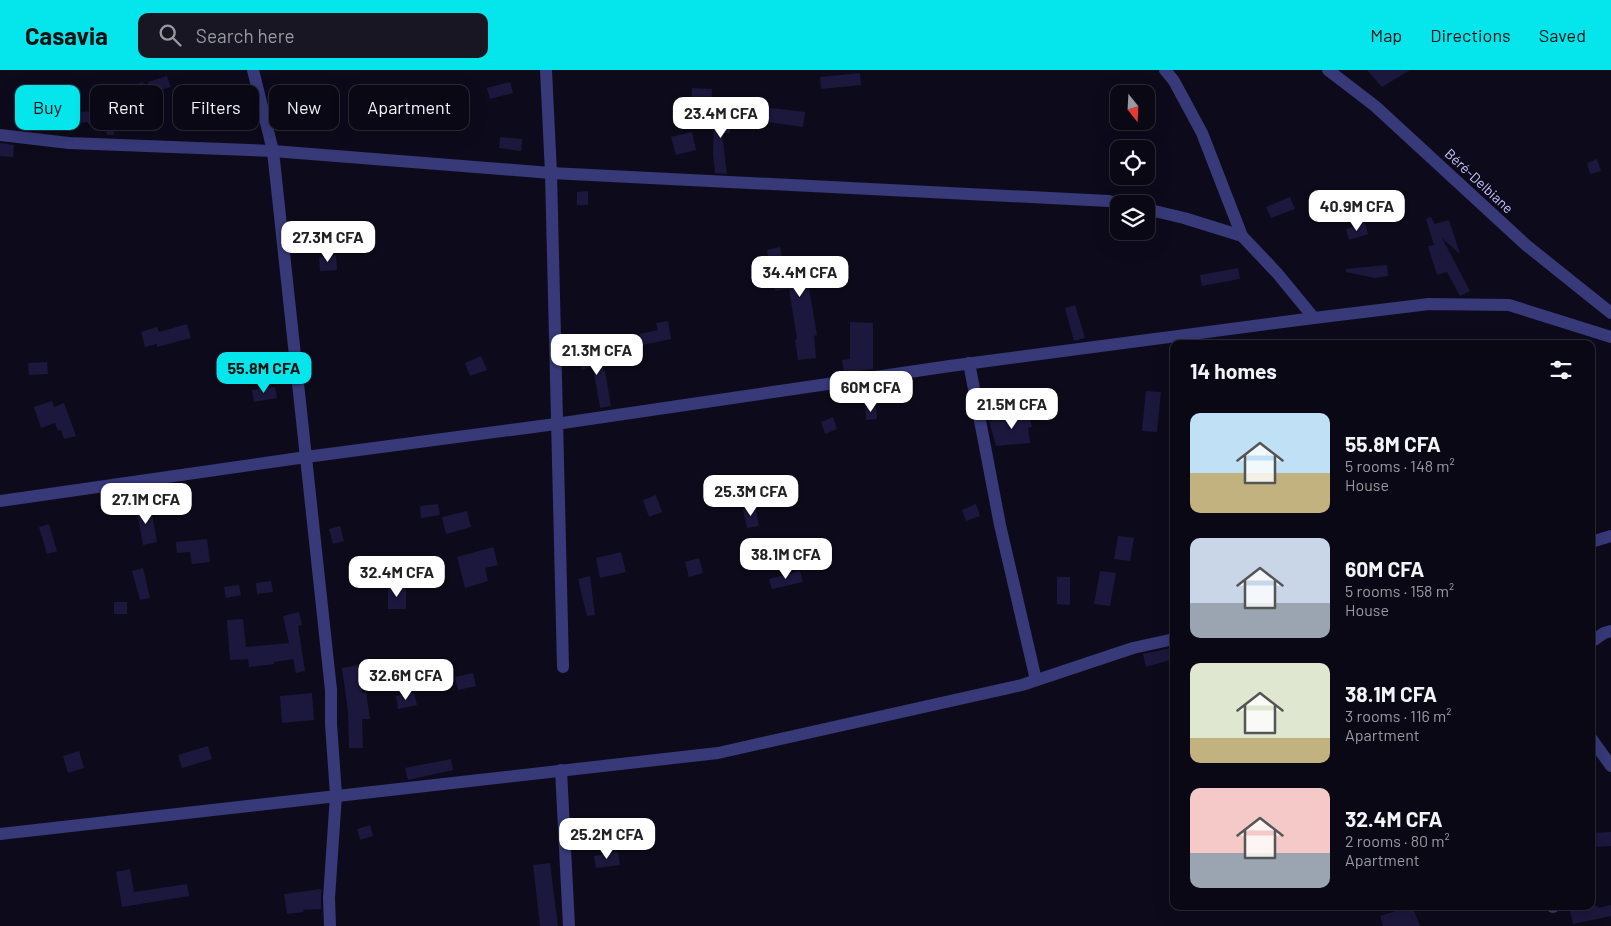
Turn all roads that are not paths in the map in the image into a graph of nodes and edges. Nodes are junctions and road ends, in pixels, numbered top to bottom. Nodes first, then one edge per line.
1 (252, 70) edge
2 (546, 70) edge
3 (1165, 70) edge
4 (1328, 70) edge
5 (0, 135) edge
6 (273, 150) junction
7 (551, 173) junction
8 (1110, 201) edge
9 (1155, 212) edge
10 (1242, 236) junction
11 (1611, 312) edge
12 (1314, 318) junction
13 (1611, 338) edge
14 (969, 363) junction
15 (556, 424) junction
16 (306, 457) junction
17 (0, 501) edge
18 (1611, 536) edge
19 (1595, 541) edge
20 (1611, 631) edge
21 (1595, 639) edge
22 (1170, 640) edge
23 (563, 667) dead end
24 (1036, 680) junction
25 (1595, 744) edge
26 (1611, 766) edge
27 (561, 770) junction
28 (336, 795) junction
29 (0, 834) edge
30 (330, 926) edge
31 (569, 926) edge

1 - 6 street
2 - 7 street
3 - 10 street
4 - 11 street, Béré-Delbiane
5 - 6 street
6 - 7 street
6 - 16 street
7 - 8 street
7 - 15 street
9 - 10 street
10 - 12 street
12 - 13 street
12 - 14 street
14 - 15 street
14 - 24 street
15 - 16 street
15 - 23 street
16 - 17 street
16 - 28 street
18 - 19 street
20 - 21 street
22 - 24 street
24 - 27 street
25 - 26 street
27 - 28 street
27 - 31 street
28 - 29 street
28 - 30 street

